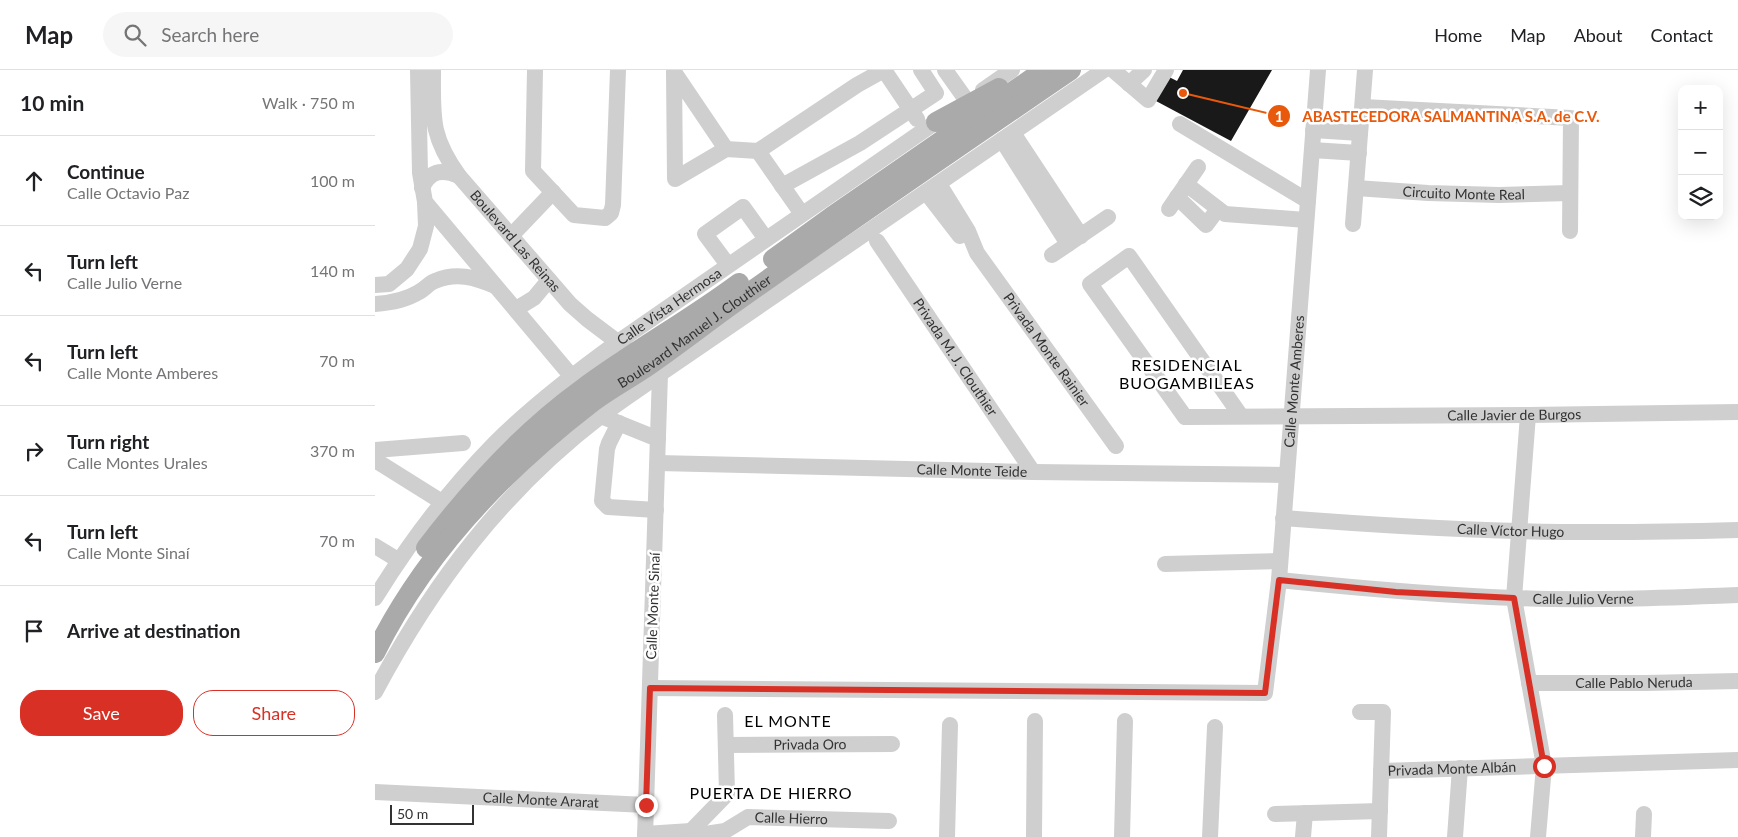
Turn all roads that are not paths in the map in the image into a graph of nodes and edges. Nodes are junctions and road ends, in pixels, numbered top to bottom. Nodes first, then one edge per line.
1 (418, 70) edge
2 (433, 70) edge
3 (535, 70) edge
4 (618, 70) edge
5 (884, 70) edge
6 (921, 70) edge
7 (945, 70) edge
8 (1012, 70) edge
9 (1043, 70) edge
10 (1071, 70) edge
11 (1104, 70) edge
12 (1113, 70) edge
13 (1144, 70) edge
14 (1166, 70) edge
15 (1318, 70) edge
16 (1365, 70) edge
17 (1129, 84) junction
18 (967, 101) junction
19 (1363, 107) junction
20 (911, 110) junction
21 (1180, 124) dead end
22 (930, 126) junction
23 (1313, 130) junction
24 (1361, 133) junction
25 (1007, 136) junction
26 (726, 149) junction
27 (1312, 150) junction
28 (758, 151) junction
29 (1359, 153) junction
30 (1198, 167) dead end
31 (459, 176) junction
32 (782, 186) junction
33 (933, 188) junction
34 (1356, 188) junction
35 (553, 192) junction
36 (1570, 193) junction
37 (423, 195) junction
38 (1308, 201) junction
39 (802, 214) junction
40 (1109, 217) dead end
41 (1306, 220) junction
42 (1353, 224) dead end
43 (1570, 231) dead end
44 (511, 236) junction
45 (766, 239) junction
46 (1075, 240) junction
47 (877, 241) dead end
48 (1052, 255) dead end
49 (728, 265) junction
50 (549, 280) junction
51 (375, 285) edge
52 (496, 286) junction
53 (375, 304) edge
54 (515, 309) junction
55 (640, 359) junction
56 (587, 396) junction
57 (1738, 412) edge
58 (1527, 415) junction
59 (1241, 416) junction
60 (1291, 416) junction
61 (619, 423) junction
62 (658, 438) junction
63 (463, 443) dead end
64 (1116, 446) dead end
65 (375, 450) edge
66 (375, 460) edge
67 (657, 463) junction
68 (1033, 472) junction
69 (1287, 475) junction
70 (442, 502) junction
71 (656, 510) junction
72 (1283, 518) junction
73 (1738, 530) edge
74 (1519, 531) junction
75 (375, 546) edge
76 (398, 560) junction
77 (1280, 561) junction
78 (1165, 564) dead end
79 (1279, 580) junction
80 (1738, 595) edge
81 (375, 598) edge
82 (1514, 598) junction
83 (375, 626) edge
84 (375, 653) edge
85 (1738, 681) edge
86 (1529, 683) junction
87 (377, 685) edge
88 (650, 688) junction
89 (1360, 712) dead end
90 (725, 715) dead end
91 (1035, 721) dead end
92 (1125, 721) dead end
93 (950, 725) dead end
94 (1215, 727) dead end
95 (893, 744) dead end
96 (726, 745) junction
97 (1738, 760) edge
98 (1544, 766) junction
99 (1460, 768) junction
100 (1381, 771) junction
101 (375, 792) edge
102 (646, 805) junction
103 (1380, 811) junction
104 (1305, 813) junction
105 (1275, 814) dead end
106 (1644, 814) dead end
107 (889, 821) dead end
108 (694, 835) edge
109 (645, 836) edge
110 (947, 837) edge
111 (1034, 837) edge
112 (1122, 837) edge
113 (1210, 837) edge
114 (1303, 837) edge
115 (1379, 837) edge
116 (1455, 837) edge
117 (1538, 837) edge
118 (1643, 837) edge

1 - 37 street
2 - 31 street, Boulevard Las Reinas
3 - 35 street
4 - 35 street
5 - 20 street
5 - 28 street
6 - 20 street
7 - 18 street
8 - 18 street, Calle Vista Hermosa
9 - 22 main road
9 - 55 main road, Boulevard Manuel J. Clouthier
10 - 55 main road, Boulevard Manuel J. Clouthier
11 - 25 street
12 - 17 street
13 - 17 street
14 - 17 street
15 - 23 street, Calle Monte Amberes
16 - 19 street
18 - 22 street, Calle Vista Hermosa
19 - 24 street
19 - 36 street
20 - 22 street
20 - 32 street
21 - 38 street
22 - 39 street, Calle Vista Hermosa
23 - 24 street
23 - 27 street, Calle Monte Amberes
24 - 29 street
25 - 33 street
25 - 46 street
26 - 26 street
26 - 28 street
27 - 29 street
27 - 38 street, Calle Monte Amberes
28 - 32 street
29 - 34 street
30 - 41 street
31 - 37 street
31 - 44 street, Boulevard Las Reinas
32 - 39 street
33 - 55 street
33 - 64 street, Privada Monte Rainier
34 - 36 street, Circuito Monte Real
34 - 42 street
35 - 44 street
36 - 43 street
37 - 51 street
37 - 52 street
38 - 41 street, Calle Monte Amberes
39 - 45 street, Calle Vista Hermosa
40 - 46 street
41 - 60 street, Calle Monte Amberes
44 - 50 street, Boulevard Las Reinas
45 - 49 street, Calle Vista Hermosa
45 - 49 street
46 - 48 street
47 - 68 street, Privada M. J. Clouthier
49 - 55 street, Calle Vista Hermosa
50 - 54 street
50 - 55 street, Boulevard Las Reinas
52 - 53 street
52 - 54 street
54 - 56 street
55 - 56 main road, Boulevard Manuel J. Clouthier
55 - 56 street, Calle Vista Hermosa
55 - 62 street, Calle Monte Sinaí
56 - 61 street
56 - 70 street, Calle Vista Hermosa
56 - 83 main road, Boulevard Manuel J. Clouthier
56 - 84 main road, Boulevard Manuel J. Clouthier
56 - 87 street
57 - 58 street, Calle Javier de Burgos
58 - 60 street, Calle Javier de Burgos
58 - 74 street
59 - 59 street, Calle Javier de Burgos
59 - 60 street, Calle Javier de Burgos
60 - 69 street, Calle Monte Amberes
61 - 62 street
61 - 71 street
62 - 67 street, Calle Monte Sinaí
63 - 65 street
66 - 70 street
67 - 68 street, Calle Monte Teide
67 - 71 street, Calle Monte Sinaí
68 - 69 street, Calle Monte Teide
69 - 72 street, Calle Monte Amberes
70 - 76 street, Calle Vista Hermosa
71 - 88 street, Calle Monte Sinaí
72 - 74 street, Calle Víctor Hugo
72 - 77 street, Calle Monte Amberes
73 - 74 street, Calle Víctor Hugo
74 - 82 street
75 - 76 street
76 - 81 street, Calle Vista Hermosa
77 - 78 street
77 - 79 street, Calle Monte Amberes
79 - 82 street, Calle Julio Verne
79 - 88 street, Calle Monte Amberes
80 - 82 street, Calle Julio Verne
82 - 86 street
85 - 86 street, Calle Pablo Neruda
86 - 98 street
88 - 102 street, Calle Monte Sinaí
89 - 100 street, Privada Monte Albán
90 - 96 street
91 - 111 street
92 - 112 street
93 - 110 street
94 - 113 street
95 - 96 street, Privada Oro
96 - 108 street
97 - 98 street, Privada Monte Albán
98 - 99 street, Privada Monte Albán
98 - 117 street
99 - 100 street, Privada Monte Albán
99 - 116 street
100 - 103 street
101 - 102 street, Calle Monte Ararat
102 - 109 street, Calle Monte Sinaí
103 - 104 street
103 - 115 street
104 - 105 street
104 - 114 street
106 - 118 street
107 - 108 street, Calle Hierro
108 - 109 street, Calle Hierro

